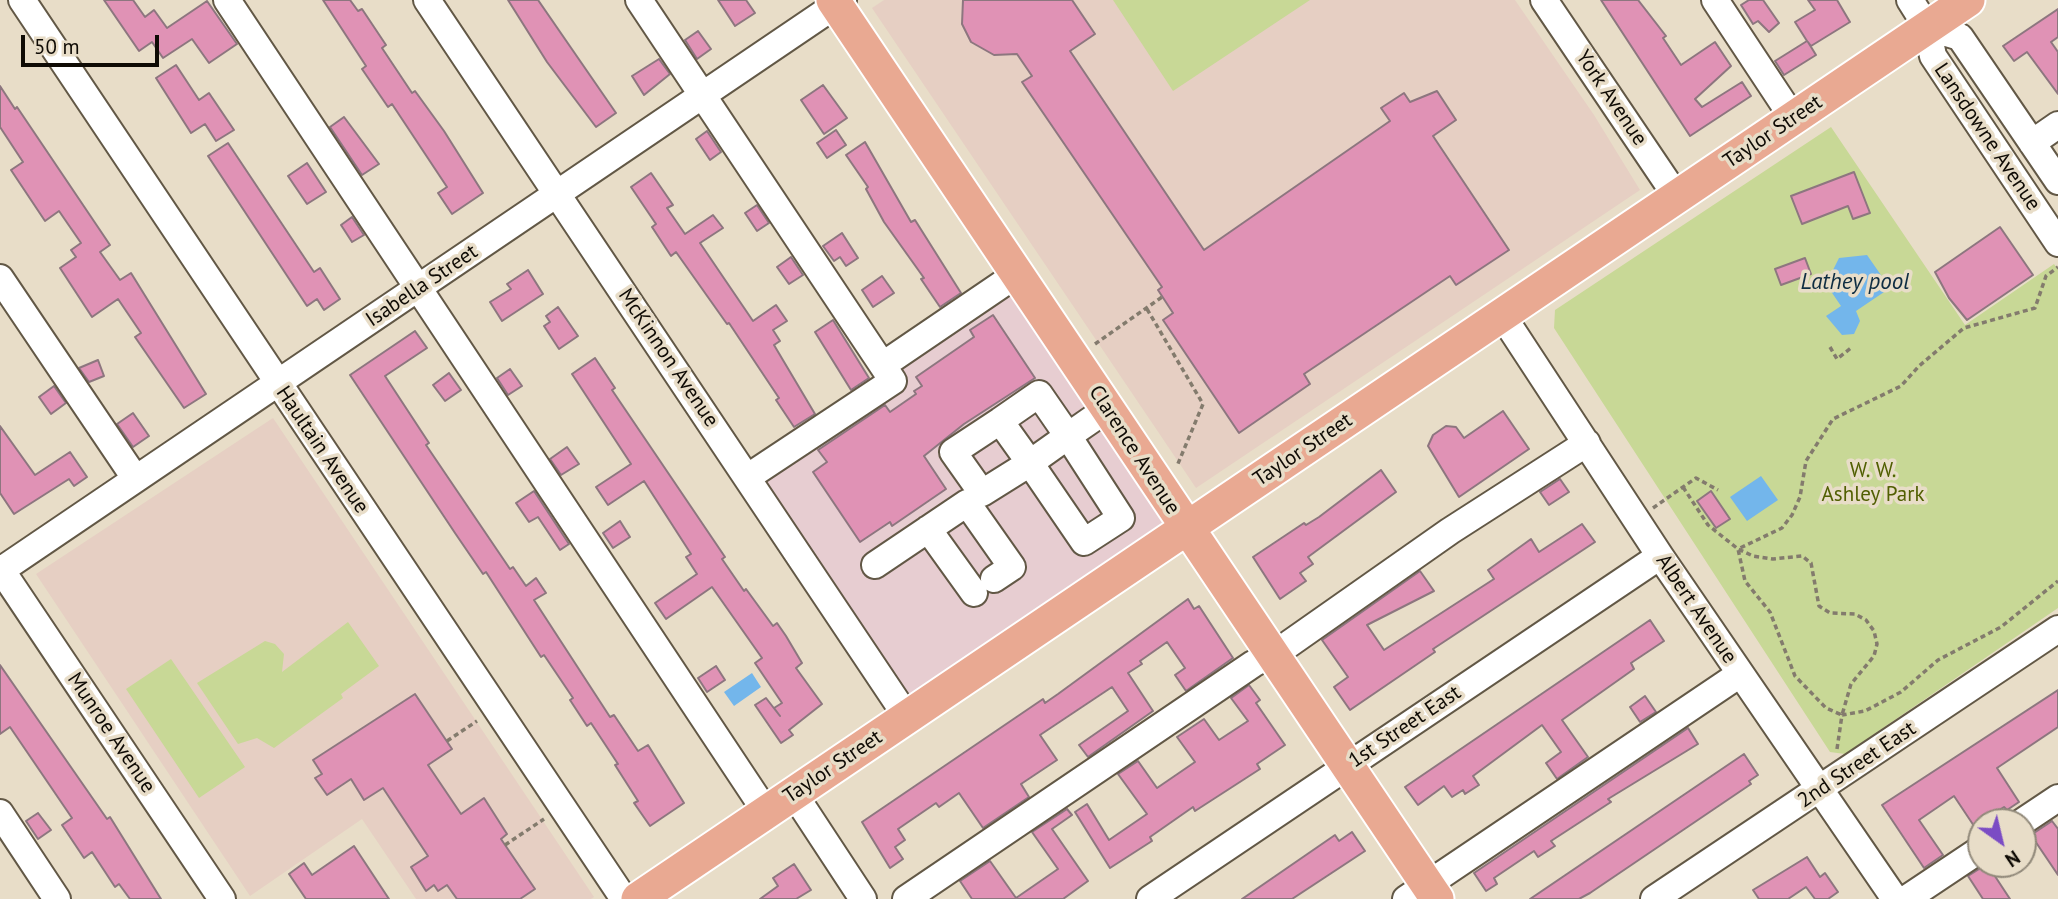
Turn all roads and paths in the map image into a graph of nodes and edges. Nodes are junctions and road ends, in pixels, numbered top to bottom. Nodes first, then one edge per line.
1 (22, 0) edge
2 (227, 0) edge
3 (427, 0) edge
4 (639, 0) edge
5 (1544, 0) edge
6 (1715, 0) edge
7 (1968, 0) edge
8 (837, 2) edge
9 (1919, 13) edge
10 (703, 94) junction
11 (1793, 118) junction
12 (2058, 125) edge
13 (2032, 143) junction
14 (2058, 181) edge
15 (558, 194) junction
16 (1677, 197) junction
17 (2058, 243) edge
18 (2058, 267) edge
19 (1017, 274) junction
20 (0, 278) edge
21 (419, 288) junction
22 (1162, 297) dead end
23 (1147, 309) junction
24 (1502, 315) junction
25 (1830, 346) dead end
26 (1091, 347) dead end
27 (1851, 348) dead end
28 (883, 365) junction
29 (277, 383) junction
30 (1107, 409) junction
31 (1000, 421) junction
32 (1068, 436) junction
33 (1587, 443) junction
34 (1030, 463) junction
35 (1175, 472) dead end
36 (748, 477) junction
37 (135, 478) junction
38 (1683, 487) junction
39 (1718, 490) dead end
40 (975, 498) junction
41 (1636, 519) junction
42 (1186, 528) junction
43 (928, 529) junction
44 (1738, 549) junction
45 (1661, 556) junction
46 (875, 565) dead end
47 (0, 570) edge
48 (2058, 581) edge
49 (2058, 628) edge
50 (1271, 654) junction
51 (1740, 674) junction
52 (1842, 715) junction
53 (482, 717) dead end
54 (907, 717) junction
55 (447, 741) dead end
56 (1346, 767) junction
57 (1849, 771) junction
58 (1820, 790) junction
59 (793, 794) junction
60 (2058, 798) edge
61 (766, 812) junction
62 (2037, 812) edge
63 (0, 813) edge
64 (549, 816) dead end
65 (505, 845) dead end
66 (1967, 858) edge
67 (1423, 894) edge
68 (57, 899) edge
69 (222, 899) edge
70 (624, 899) edge
71 (638, 899) edge
72 (863, 899) edge
73 (906, 899) edge
74 (1150, 899) edge
75 (1654, 899) edge
76 (1895, 899) edge
77 (1906, 899) edge

1 - 29 street, Haultain Avenue
2 - 21 street
3 - 15 street, McKinnon Avenue
4 - 10 street
5 - 16 street, York Avenue
6 - 11 street
7 - 9 main road, Taylor Street
8 - 10 street, Isabella Street
8 - 19 main road, Clarence Avenue
9 - 11 main road, Taylor Street
9 - 13 street, Lansdowne Avenue
9 - 17 street, Lansdowne Avenue
10 - 15 street, Isabella Street
10 - 28 street
11 - 16 main road, Taylor Street
12 - 13 street
13 - 14 street, Lansdowne Avenue
15 - 21 street, Isabella Street
15 - 36 street, McKinnon Avenue
16 - 24 main road, Taylor Street
18 - 44 path
19 - 28 street
19 - 30 main road, Clarence Avenue
20 - 37 street
21 - 29 street, Isabella Street
21 - 61 street
22 - 23 path
23 - 26 path
23 - 35 path
24 - 33 street, Albert Avenue
24 - 42 main road, Taylor Street
25 - 27 path
28 - 36 street
29 - 37 street, Isabella Street
29 - 70 street, Haultain Avenue
30 - 32 street
30 - 42 main road, Clarence Avenue
31 - 32 street
31 - 34 street
31 - 40 street
32 - 34 street
32 - 34 street
33 - 41 street, Albert Avenue
33 - 50 street
34 - 40 street
36 - 54 street, McKinnon Avenue
37 - 47 street, Isabella Street
38 - 39 path
38 - 41 path
38 - 44 path
40 - 43 street
40 - 43 street
41 - 45 street, Albert Avenue
42 - 50 main road, Clarence Avenue
42 - 54 main road, Taylor Street
43 - 46 street
44 - 52 path
44 - 52 path
45 - 51 street, Albert Avenue
45 - 56 street, 1st Street East
47 - 69 street, Munroe Avenue
48 - 52 path
49 - 57 street, 2nd Street East
50 - 56 main road, Clarence Avenue
50 - 73 street
51 - 58 street, Albert Avenue
51 - 67 street
52 - 57 path
53 - 55 path
54 - 59 main road, Taylor Street
56 - 67 main road, Clarence Avenue
56 - 74 street, 1st Street East
57 - 58 street, 2nd Street East
58 - 75 street, 2nd Street East
58 - 76 street, Albert Avenue
59 - 61 main road, Taylor Street
59 - 72 street
60 - 62 street
61 - 71 main road, Taylor Street
63 - 68 street
64 - 65 path
66 - 77 street

